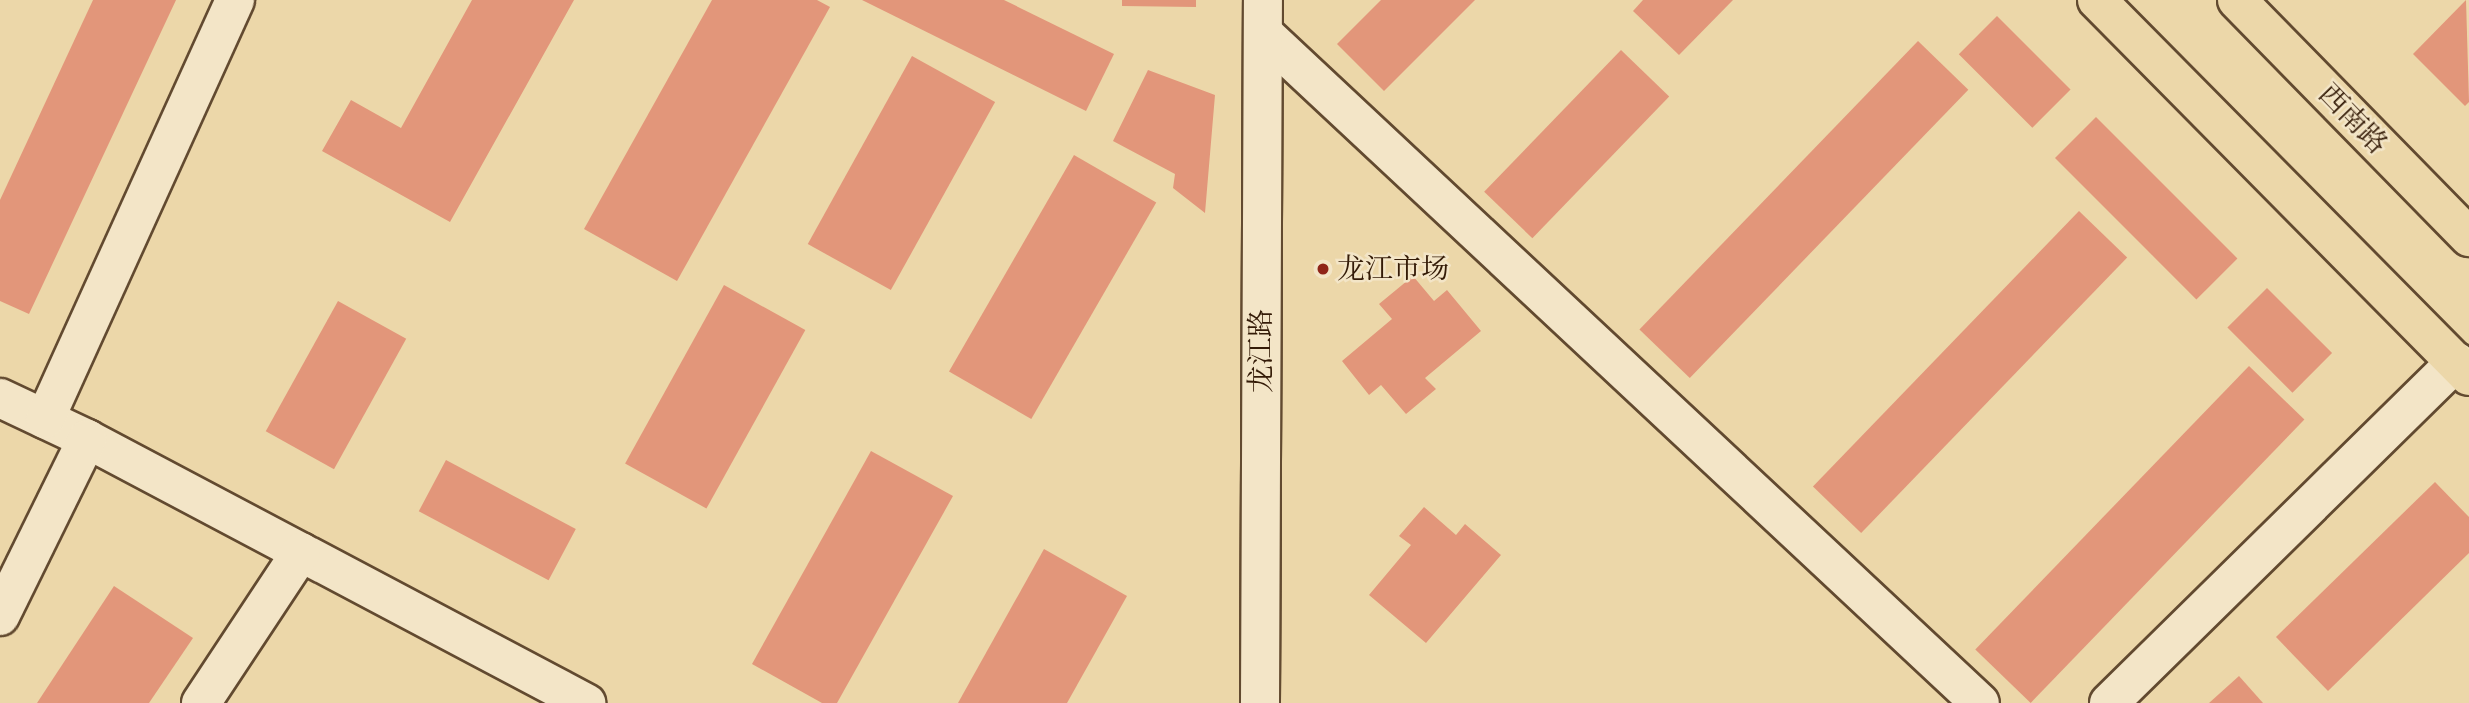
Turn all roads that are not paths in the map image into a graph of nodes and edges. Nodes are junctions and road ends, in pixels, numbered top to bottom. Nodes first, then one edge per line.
1 (235, 0) edge
2 (2097, 0) edge
3 (2236, 0) edge
4 (1263, 17) edge
5 (2469, 237) edge
6 (2465, 363) edge
7 (0, 398) edge
8 (44, 419) junction
9 (87, 439) junction
10 (301, 552) junction
11 (0, 616) edge
12 (201, 703) edge
13 (586, 703) edge
14 (1260, 703) edge
15 (1980, 703) edge
16 (2109, 703) edge

1 - 8 street
2 - 6 main road
3 - 5 main road, 西南路
4 - 14 street, 龙江路
4 - 15 street
6 - 16 street
7 - 8 street
8 - 9 street
9 - 10 street
9 - 11 street
10 - 12 street
10 - 13 street

